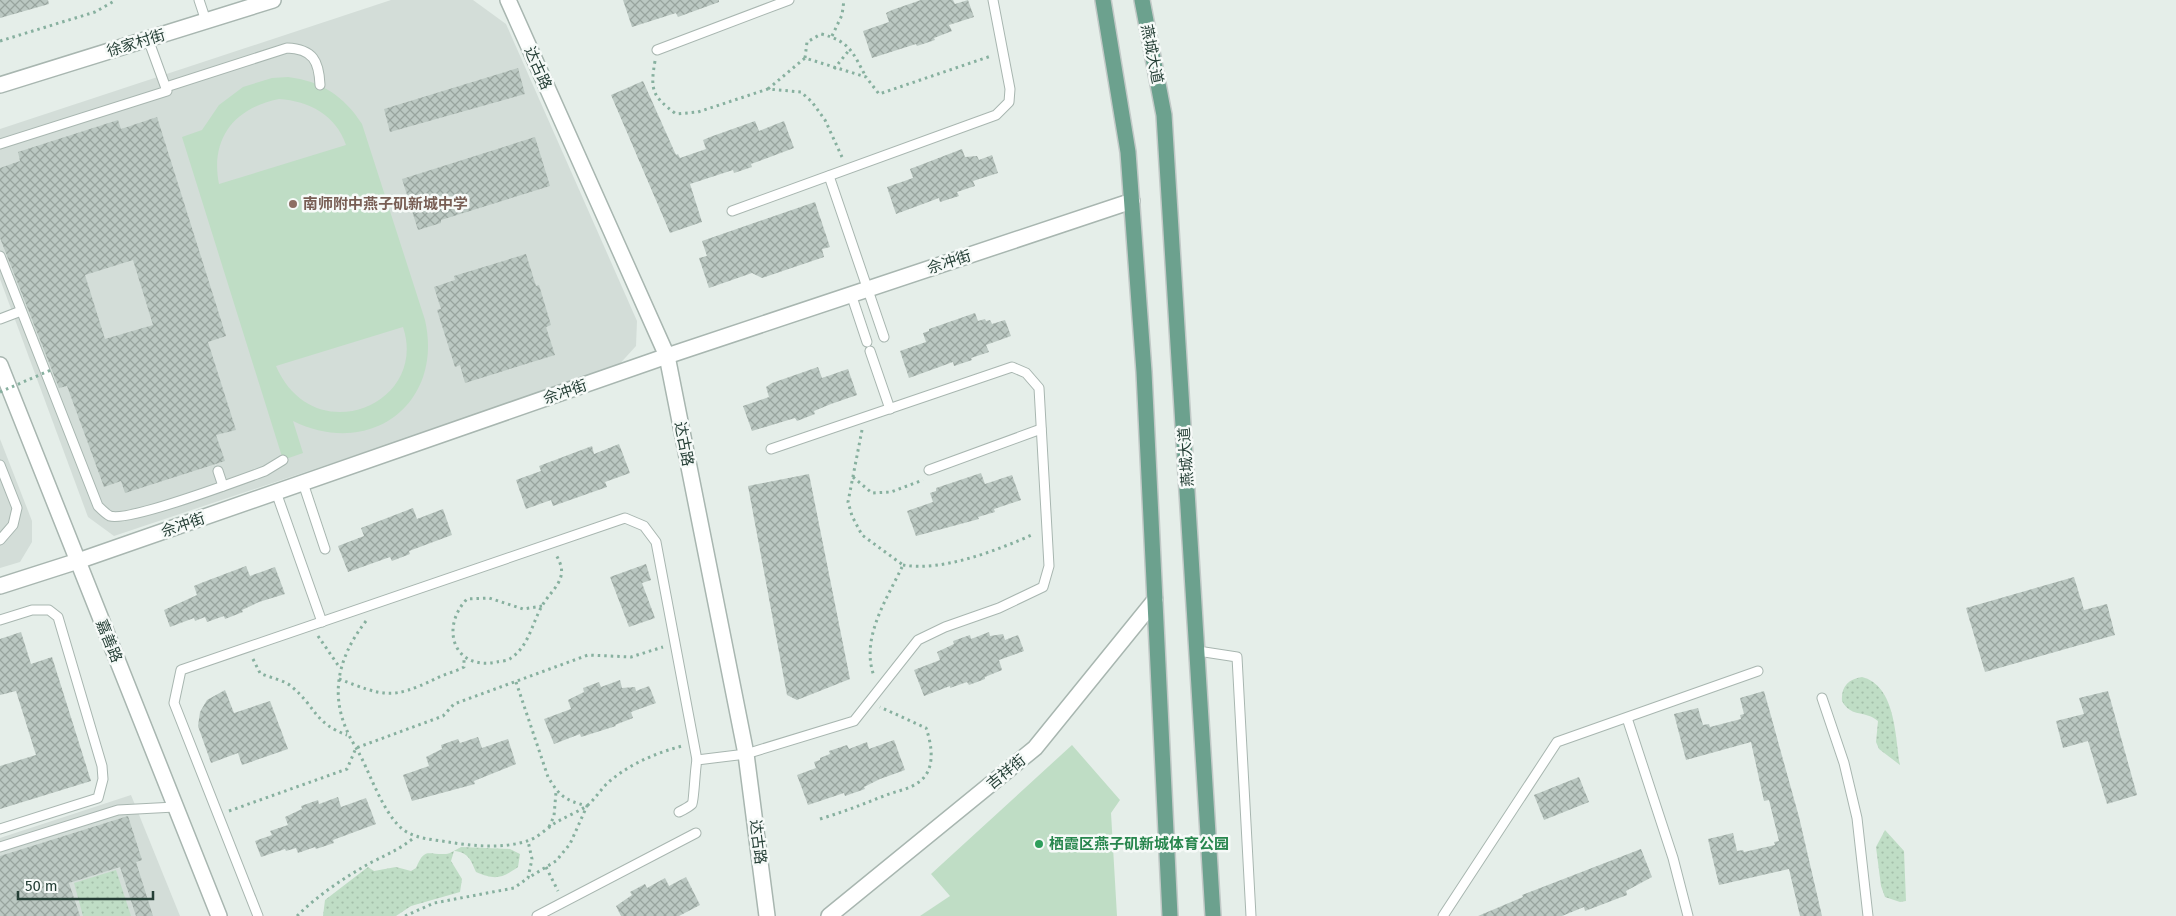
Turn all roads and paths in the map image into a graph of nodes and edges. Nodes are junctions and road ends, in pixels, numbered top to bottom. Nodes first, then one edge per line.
1 (116, 0) edge
2 (199, 0) edge
3 (273, 0) edge
4 (508, 0) edge
5 (844, 0) edge
6 (993, 0) edge
7 (1103, 0) edge
8 (1142, 0) edge
9 (783, 1) edge
10 (206, 21) junction
11 (832, 36) junction
12 (148, 39) junction
13 (0, 41) edge
14 (850, 49) junction
15 (657, 50) joint
16 (1003, 52) junction
17 (805, 58) junction
18 (834, 69) junction
19 (866, 78) junction
20 (0, 85) edge
21 (320, 85) dead end
22 (166, 87) junction
23 (768, 89) junction
24 (0, 144) edge
25 (846, 169) junction
26 (829, 176) junction
27 (1132, 201) junction
28 (732, 211) dead end
29 (0, 256) edge
30 (867, 289) junction
31 (851, 294) junction
32 (21, 310) junction
33 (0, 319) edge
34 (884, 337) dead end
35 (667, 356) junction
36 (0, 365) edge
37 (52, 370) dead end
38 (0, 392) edge
39 (890, 409) junction
40 (865, 417) junction
41 (1041, 429) junction
42 (771, 449) dead end
43 (283, 460) dead end
44 (0, 465) edge
45 (929, 470) joint
46 (218, 471) dead end
47 (852, 477) junction
48 (303, 483) junction
49 (223, 486) junction
50 (276, 492) junction
51 (1047, 529) junction
52 (0, 540) edge
53 (548, 544) junction
54 (325, 549) dead end
55 (78, 561) junction
56 (903, 565) junction
57 (0, 586) edge
58 (390, 598) junction
59 (1155, 600) junction
60 (542, 606) junction
61 (0, 620) edge
62 (322, 622) junction
63 (304, 628) junction
64 (676, 643) junction
65 (248, 646) junction
66 (1198, 651) junction
67 (464, 658) junction
68 (340, 668) junction
69 (1758, 671) dead end
70 (339, 680) junction
71 (516, 682) junction
72 (873, 698) junction
73 (1822, 698) dead end
74 (1627, 718) junction
75 (348, 735) junction
76 (694, 742) junction
77 (356, 748) junction
78 (746, 754) junction
79 (697, 760) junction
80 (556, 791) junction
81 (587, 806) junction
82 (175, 807) junction
83 (679, 812) dead end
84 (218, 815) junction
85 (820, 819) dead end
86 (549, 827) junction
87 (0, 829) edge
88 (696, 833) dead end
89 (415, 837) junction
90 (528, 841) junction
91 (0, 847) edge
92 (546, 867) junction
93 (528, 878) junction
94 (564, 902) junction
95 (219, 916) edge
96 (258, 916) edge
97 (297, 916) edge
98 (405, 916) edge
99 (537, 916) edge
100 (767, 916) edge
101 (829, 916) edge
102 (1170, 916) edge
103 (1213, 916) edge
104 (1251, 916) edge
105 (1443, 916) edge
106 (1688, 916) edge
107 (1868, 916) edge

1 - 13 path
2 - 10 lane
3 - 10 street, 徐家村街
4 - 35 street, 达古路
5 - 11 path
6 - 16 lane
7 - 27 main road
8 - 66 main road, 燕城大道
9 - 15 lane
10 - 12 street, 徐家村街
11 - 14 path
11 - 17 path
12 - 20 street, 徐家村街
12 - 22 lane
14 - 18 path
14 - 19 path
15 - 23 path
16 - 19 path
16 - 25 lane
17 - 18 path
17 - 23 path
18 - 19 path
21 - 22 lane
22 - 24 lane
23 - 25 path
25 - 26 lane
26 - 28 lane
26 - 30 lane
27 - 30 street, 佘冲街
27 - 59 main road
29 - 32 lane
30 - 31 street, 佘冲街
30 - 34 lane
31 - 35 street, 佘冲街
31 - 39 lane
32 - 33 lane
32 - 49 lane
35 - 48 street, 佘冲街
35 - 78 street, 达古路
36 - 55 street, 嘉善路
37 - 38 path, bridge
39 - 40 lane
39 - 41 lane
40 - 42 lane
40 - 47 path
41 - 45 lane
41 - 51 lane
43 - 49 lane
44 - 52 lane
45 - 47 path
46 - 49 lane
47 - 56 path
48 - 50 street, 佘冲街
48 - 54 lane
50 - 55 street, 佘冲街
50 - 62 lane
51 - 56 path
51 - 72 lane
53 - 58 lane
53 - 60 path
53 - 64 lane
55 - 57 street, 佘冲街
55 - 82 street, 嘉善路
56 - 72 path
58 - 62 lane
58 - 68 path
59 - 101 street, 吉祥街
59 - 102 main road
60 - 67 path
60 - 67 path
61 - 87 lane
62 - 63 lane
63 - 65 lane
63 - 68 path
64 - 71 path
64 - 76 lane
65 - 75 path
65 - 84 lane
66 - 103 main road, 燕城大道
66 - 104 lane
67 - 70 path
68 - 70 path
69 - 74 lane
70 - 75 path
71 - 77 path
71 - 80 path
72 - 78 lane
72 - 85 path
73 - 107 lane
74 - 105 lane
74 - 106 lane
75 - 77 path
76 - 79 lane
76 - 81 path
77 - 84 path
77 - 89 path
78 - 79 lane
78 - 100 street, 达古路
79 - 83 lane
80 - 81 path
80 - 86 path
81 - 86 path
81 - 92 path
82 - 91 lane
82 - 95 street, 嘉善路
84 - 96 lane
86 - 90 path
88 - 94 lane
89 - 90 path
89 - 97 path
90 - 93 path
92 - 93 path
92 - 94 path
93 - 98 path
94 - 99 lane

